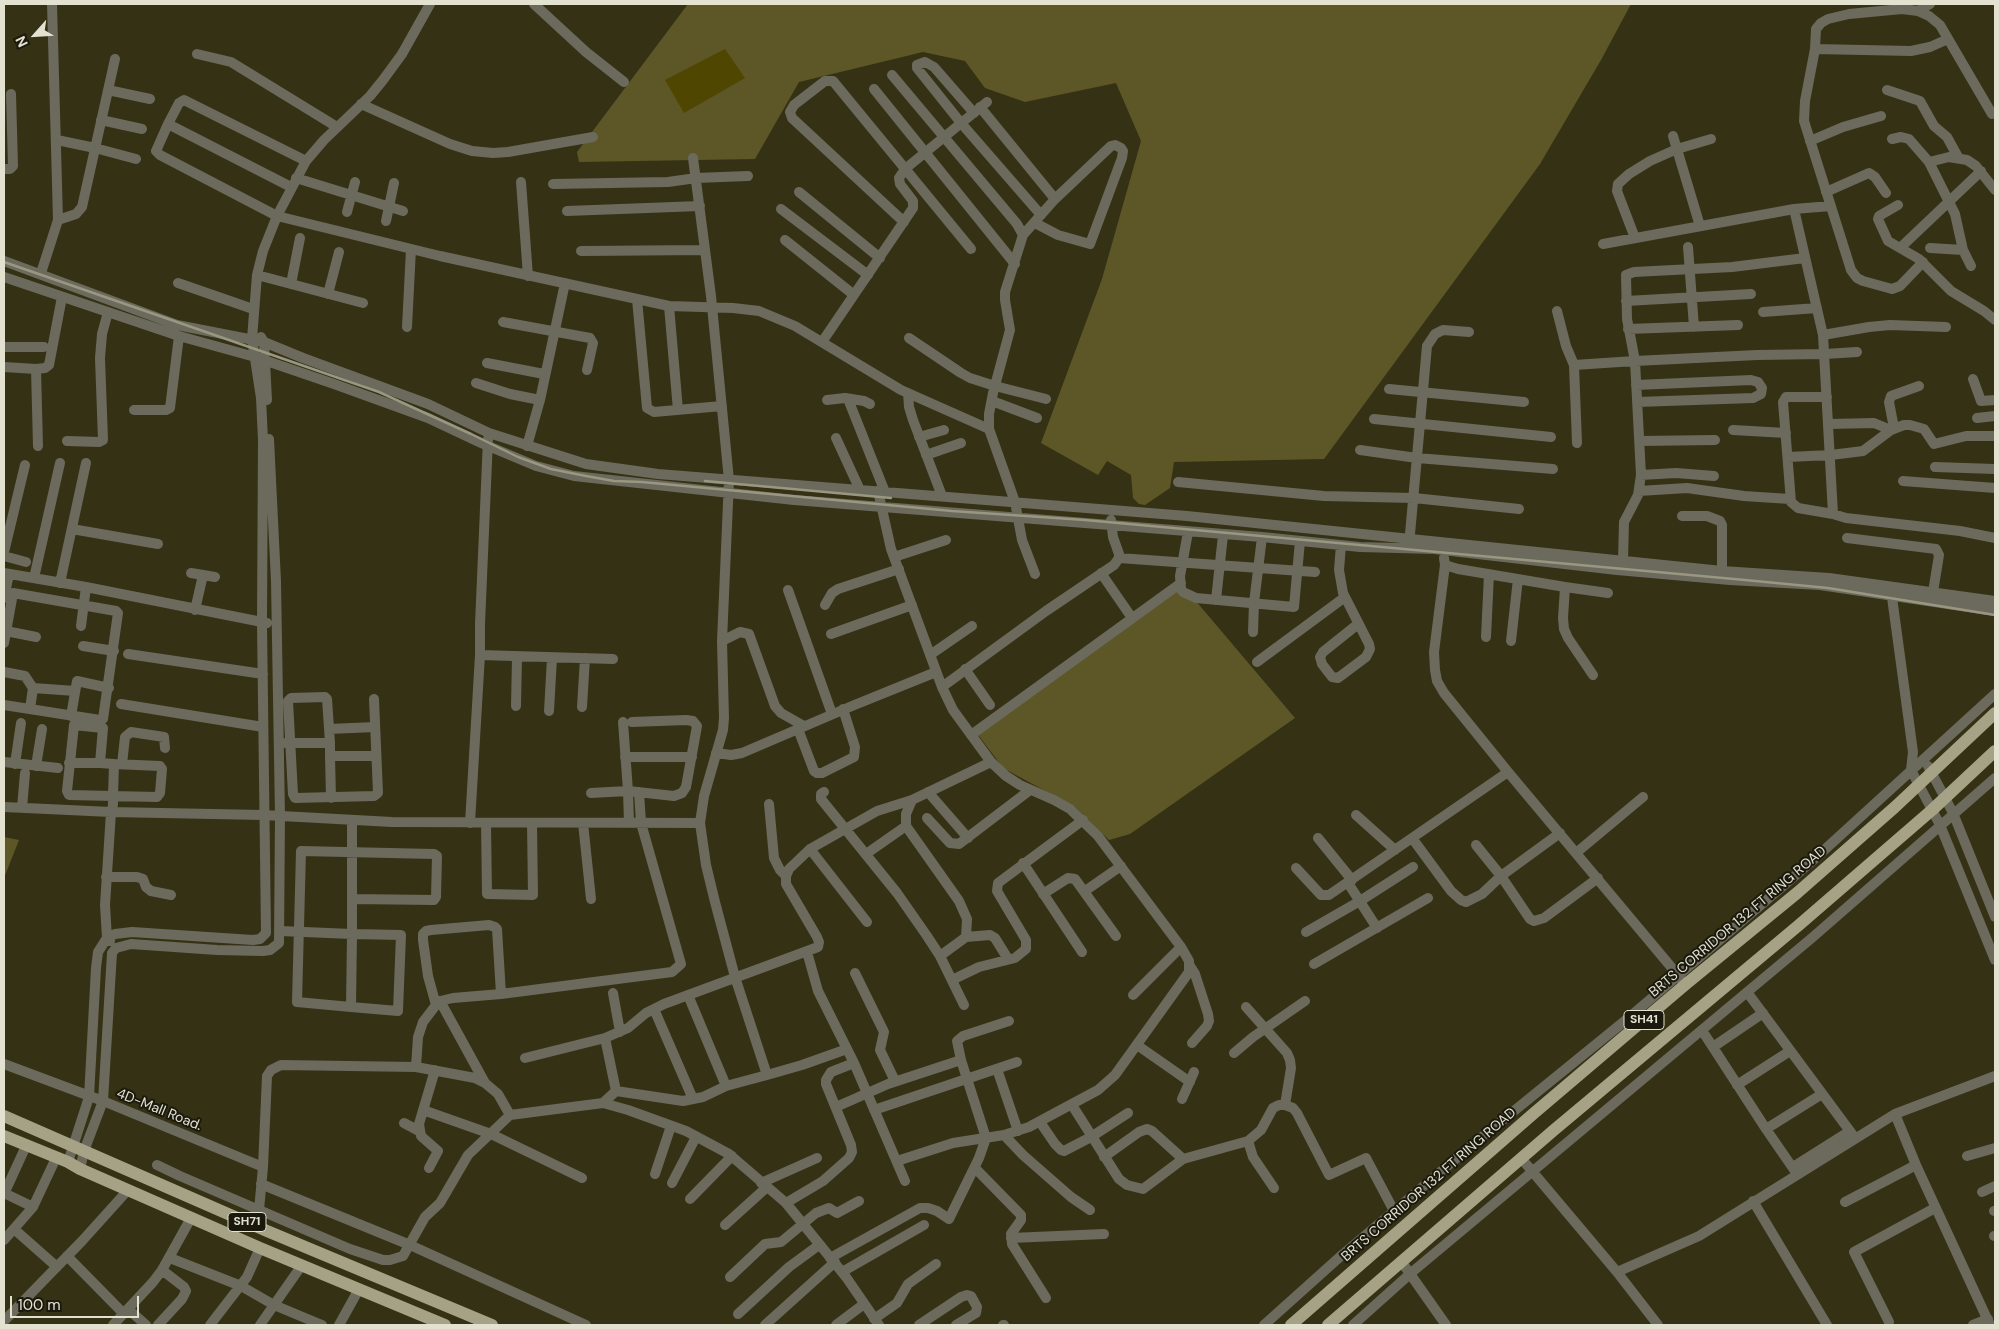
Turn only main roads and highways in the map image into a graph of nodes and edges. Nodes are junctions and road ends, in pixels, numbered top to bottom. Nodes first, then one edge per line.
1 (1995, 713) edge
2 (1995, 751) edge
3 (4, 1116) edge
4 (4, 1136) edge
5 (437, 1324) edge
6 (492, 1325) edge
7 (1291, 1325) edge
8 (1328, 1325) edge

1 - 7 main road, BRTS CORRIDOR 132 FT RING ROAD / SH41
2 - 8 main road, SH41
3 - 6 main road, SH71
4 - 5 main road, SH71

